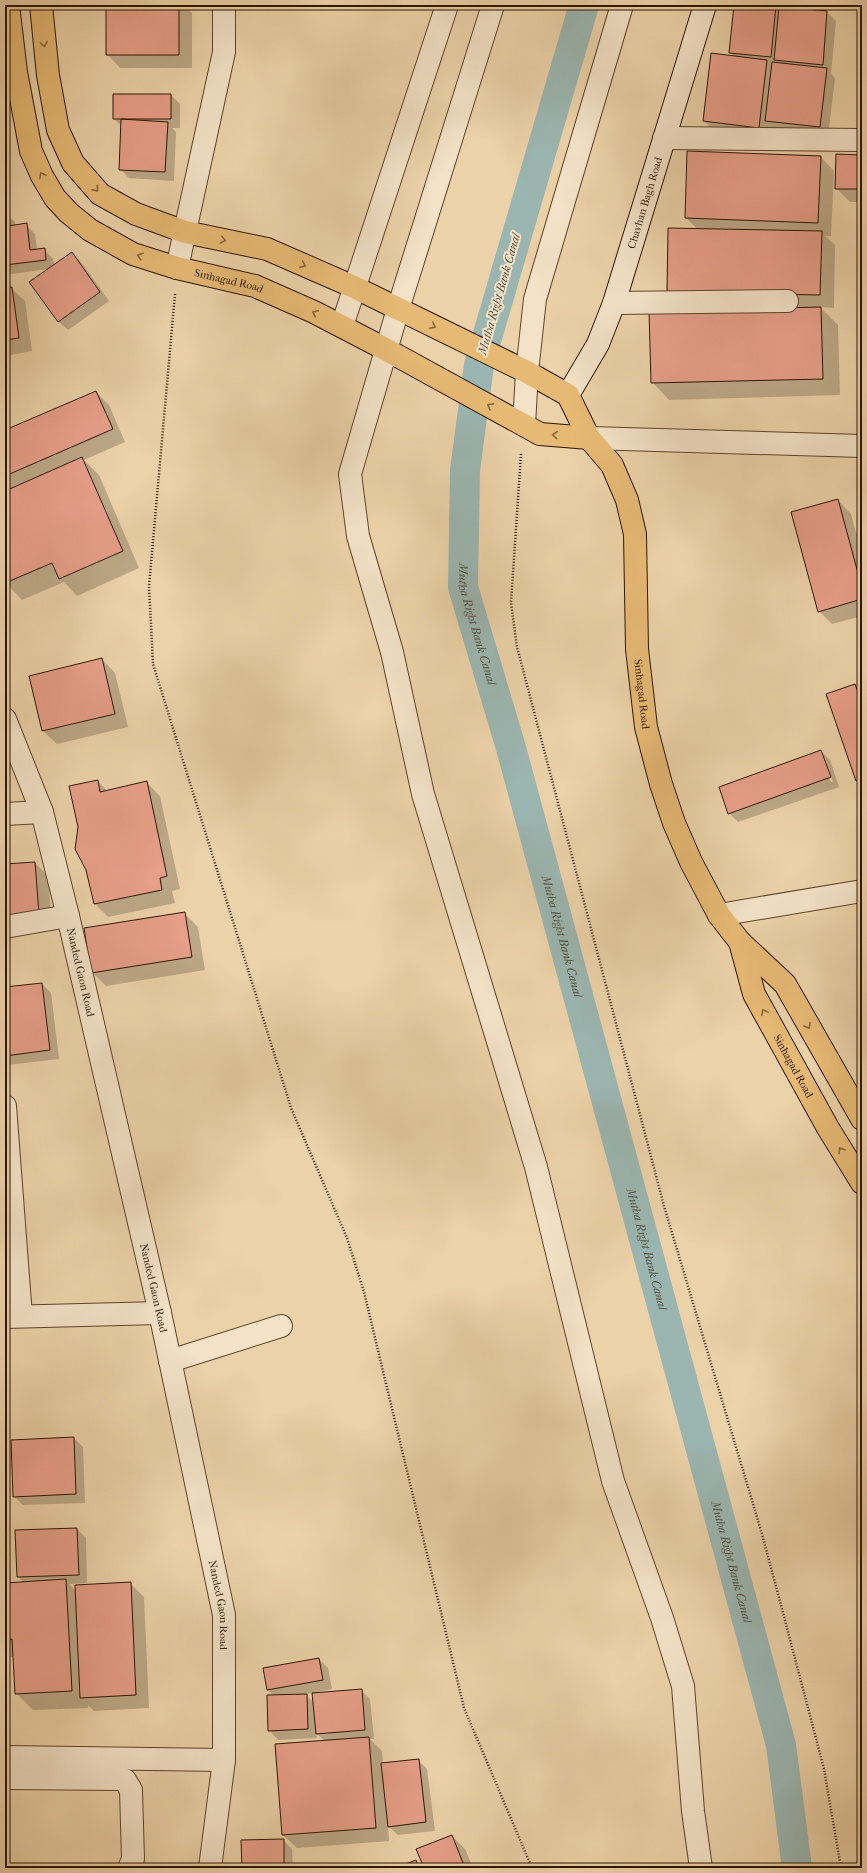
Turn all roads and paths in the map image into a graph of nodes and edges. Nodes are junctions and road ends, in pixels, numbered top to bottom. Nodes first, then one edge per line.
1 (8, 5) edge
2 (41, 5) edge
3 (224, 5) edge
4 (430, 5) edge
5 (447, 5) edge
6 (493, 5) edge
7 (622, 5) edge
8 (706, 5) edge
9 (435, 44) junction
10 (664, 138) junction
11 (862, 140) edge
12 (185, 232) junction
13 (177, 268) junction
14 (354, 287) junction
15 (787, 301) dead end
16 (614, 303) junction
17 (398, 309) junction
18 (342, 326) junction
19 (387, 350) junction
20 (527, 372) junction
21 (568, 395) junction
22 (524, 425) junction
23 (589, 438) junction
24 (862, 446) edge
25 (5, 719) edge
26 (42, 812) junction
27 (5, 814) edge
28 (862, 891) edge
29 (720, 915) junction
30 (68, 916) junction
31 (5, 927) edge
32 (740, 942) junction
33 (5, 1106) edge
34 (862, 1119) edge
35 (862, 1183) edge
36 (160, 1313) junction
37 (13, 1317) edge
38 (281, 1326) dead end
39 (170, 1361) junction
40 (5, 1757) edge
41 (224, 1760) junction
42 (5, 1778) edge
43 (129, 1868) edge
44 (210, 1868) edge
45 (532, 1868) edge
46 (701, 1868) edge
47 (841, 1868) edge

13 -> 1 main road, Sinhagad Road
2 -> 12 main road
3 - 12 street
4 - 9 street
5 - 9 street
6 - 17 street
7 - 20 street
8 - 10 street, Chavhan Bagh Road
9 - 14 street
10 - 11 street
10 - 16 street, Chavhan Bagh Road
12 - 13 street
12 -> 14 main road
18 -> 13 main road, Sinhagad Road
13 - 45 path
14 - 17 main road
14 - 18 street
15 - 16 street
16 - 21 street, Chavhan Bagh Road
17 - 19 street
17 -> 20 main road
18 - 19 main road, Sinhagad Road
22 -> 19 main road, Sinhagad Road
19 - 46 street
20 - 21 main road
20 - 22 street
21 - 23 main road, Sinhagad Road
23 -> 22 main road, Sinhagad Road
22 - 47 path
23 - 24 street
23 - 29 main road, Sinhagad Road
25 - 26 street, Nanded Gaon Road
26 - 27 street
26 - 30 street, Nanded Gaon Road
28 - 29 street
29 - 32 main road, Sinhagad Road
30 - 31 street
30 - 36 street, Nanded Gaon Road
32 -> 34 main road, Sinhagad Road
35 -> 32 main road, Sinhagad Road
33 - 37 street
36 - 37 street
36 - 39 street, Nanded Gaon Road
38 - 39 street
39 - 41 street, Nanded Gaon Road
40 - 41 street
41 - 44 street, Nanded Gaon Road
42 - 43 street

